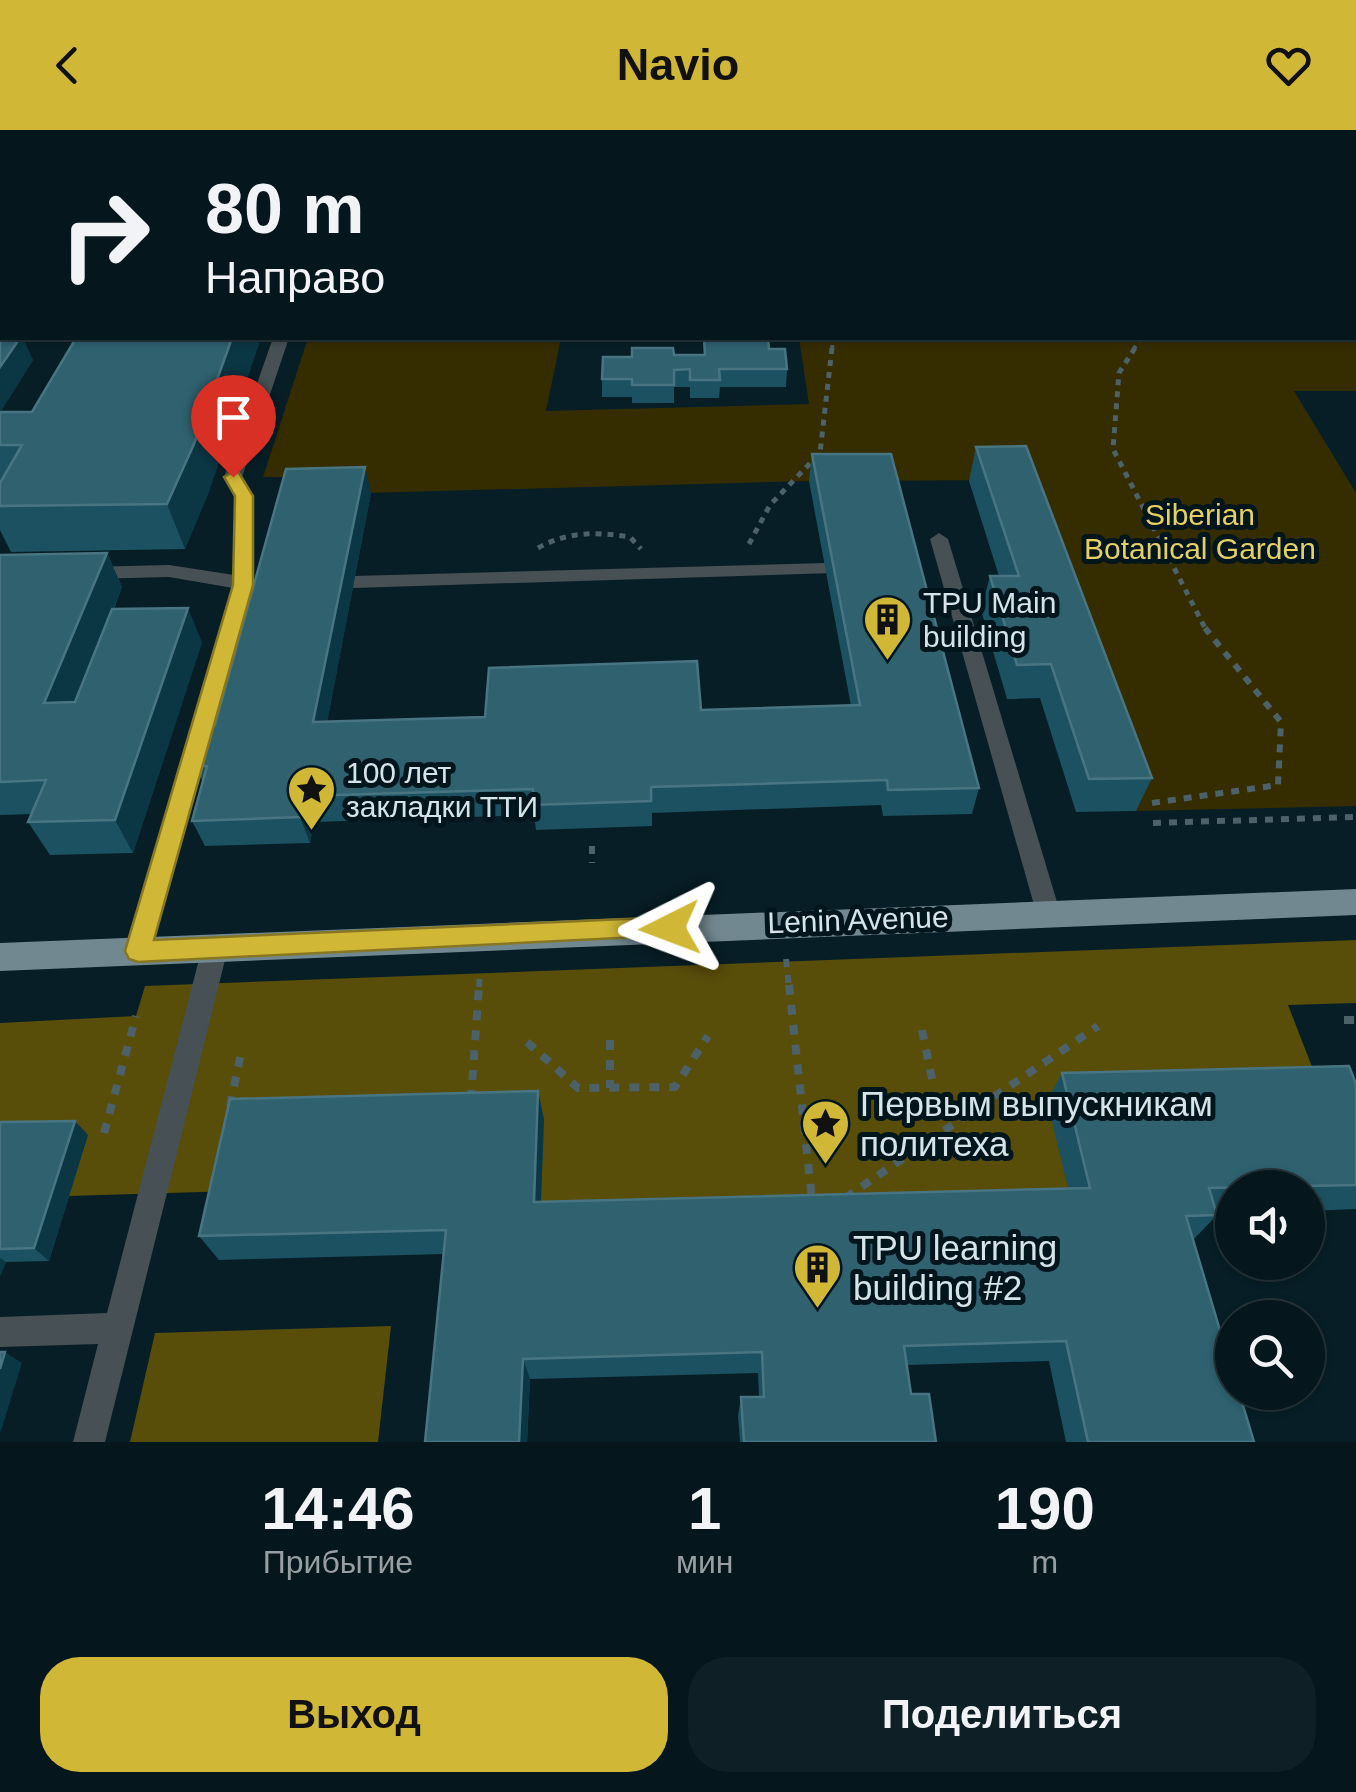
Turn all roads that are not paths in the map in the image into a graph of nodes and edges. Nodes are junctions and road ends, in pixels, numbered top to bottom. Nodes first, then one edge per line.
1 (280, 340) edge
2 (940, 539) dead end
3 (826, 568) edge
4 (75, 574) edge
5 (354, 582) dead end
6 (270, 584) edge
7 (243, 585) junction
8 (1356, 902) edge
9 (1048, 912) junction
10 (215, 948) junction
11 (138, 951) junction
12 (0, 958) edge
13 (118, 1328) junction
14 (0, 1332) edge
15 (89, 1442) edge

1 - 7 lane
2 - 9 lane
3 - 5 lane
4 - 7 lane
6 - 7 lane
7 - 11 lane
8 - 9 main road, Lenin Avenue
9 - 10 main road, Lenin Avenue
10 - 11 main road, Lenin Avenue
10 - 13 lane
11 - 12 main road, Lenin Avenue
13 - 14 lane
13 - 15 lane

